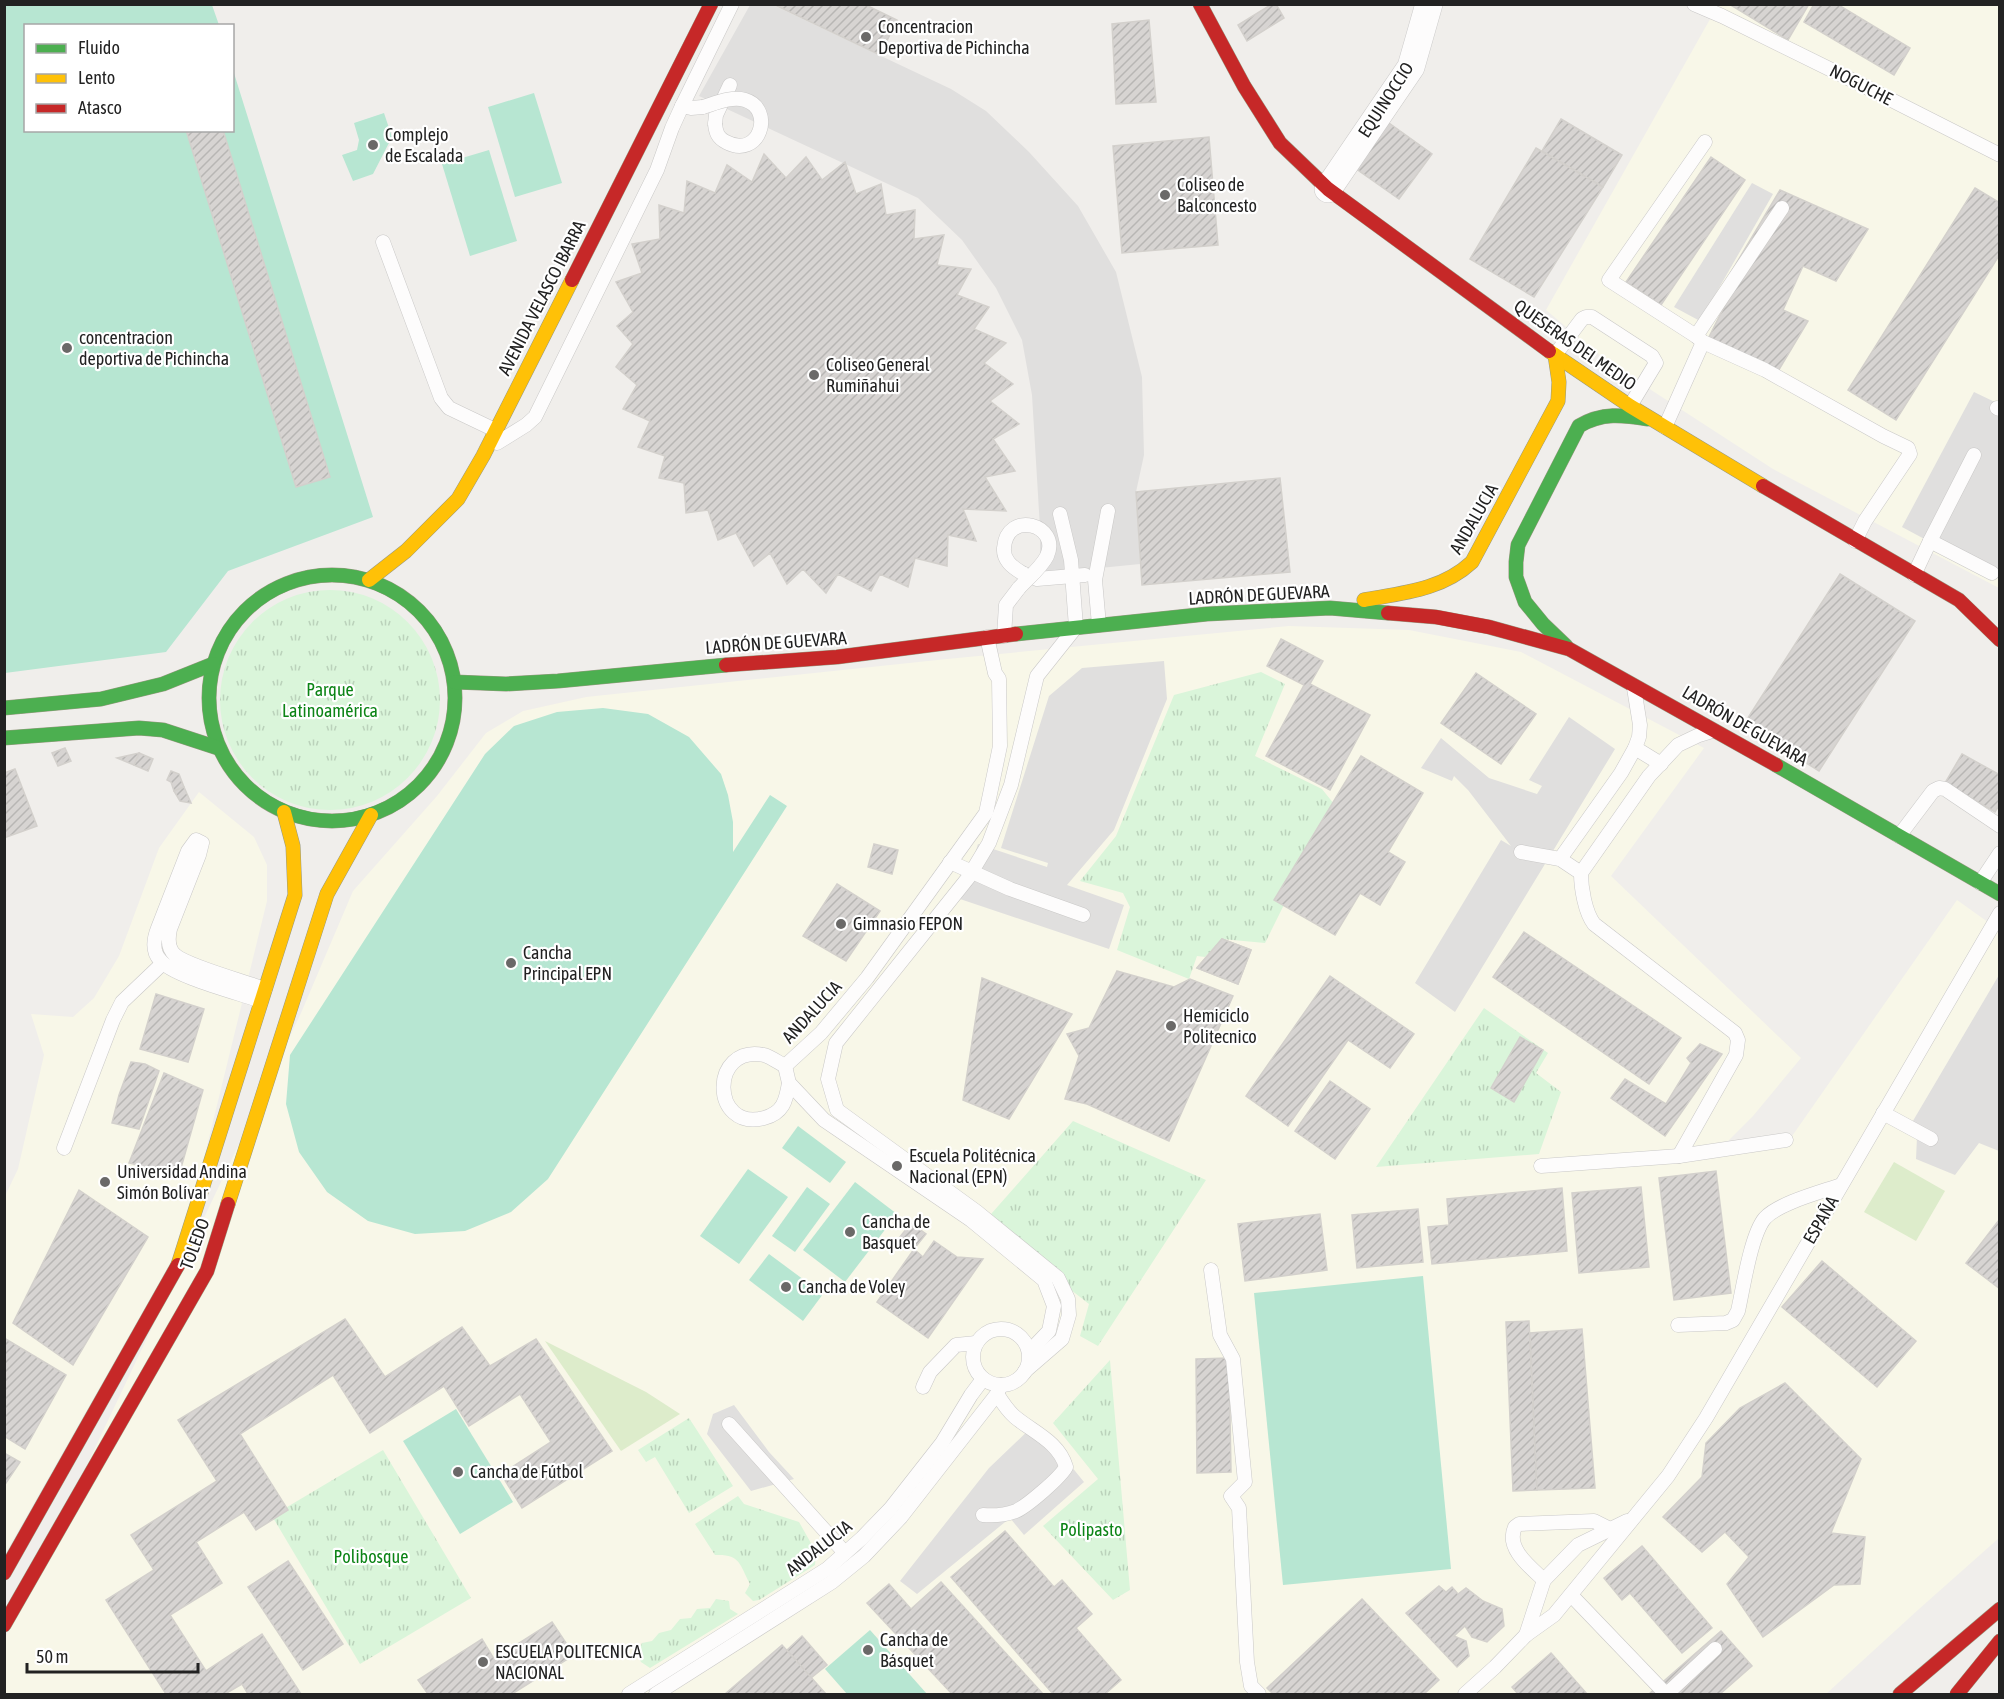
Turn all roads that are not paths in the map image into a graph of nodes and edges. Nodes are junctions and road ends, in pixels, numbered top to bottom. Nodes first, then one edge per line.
1 (711, 4) edge
2 (732, 4) edge
3 (1200, 4) edge
4 (1429, 4) edge
5 (1694, 4) edge
6 (730, 85) dead end
7 (682, 106) junction
8 (1705, 141) dead end
9 (2000, 155) edge
10 (607, 182) dead end
11 (1328, 189) junction
12 (1782, 208) dead end
13 (596, 234) junction
14 (382, 242) dead end
15 (1700, 339) junction
16 (1555, 355) junction
17 (1630, 406) junction
18 (1650, 419) junction
19 (1665, 427) junction
20 (495, 430) junction
21 (486, 450) junction
22 (1974, 455) dead end
23 (1108, 511) dead end
24 (1060, 514) dead end
25 (1855, 541) junction
26 (1930, 541) junction
27 (1992, 573) dead end
28 (1079, 575) junction
29 (1914, 575) junction
30 (369, 580) junction
31 (1959, 600) junction
32 (1330, 608) junction
33 (2000, 624) edge
34 (1099, 626) junction
35 (1076, 627) junction
36 (1004, 636) junction
37 (987, 638) junction
38 (2000, 640) edge
39 (1569, 649) junction
40 (213, 663) junction
41 (455, 682) junction
42 (1633, 684) junction
43 (4, 708) edge
44 (1717, 731) junction
45 (4, 738) edge
46 (219, 748) junction
47 (1635, 748) junction
48 (1661, 764) junction
49 (284, 812) junction
50 (371, 815) junction
51 (2000, 826) edge
52 (1899, 836) junction
53 (1521, 852) dead end
54 (2000, 853) edge
55 (950, 862) junction
56 (1570, 866) junction
57 (972, 872) junction
58 (1980, 883) junction
59 (2000, 894) edge
60 (2000, 913) edge
61 (1083, 915) dead end
62 (1995, 932) edge
63 (163, 963) junction
64 (263, 995) junction
65 (785, 1066) junction
66 (789, 1083) junction
67 (1883, 1113) junction
68 (1932, 1139) dead end
69 (1786, 1140) dead end
70 (63, 1148) dead end
71 (1679, 1156) junction
72 (1541, 1166) dead end
73 (1841, 1185) junction
74 (1211, 1270) dead end
75 (1678, 1325) dead end
76 (976, 1343) junction
77 (1029, 1352) junction
78 (1026, 1371) junction
79 (983, 1379) junction
80 (922, 1387) dead end
81 (999, 1390) junction
82 (729, 1424) dead end
83 (982, 1515) dead end
84 (1632, 1519) junction
85 (1610, 1529) junction
86 (845, 1553) junction
87 (4, 1573) edge
88 (1544, 1580) junction
89 (1571, 1595) junction
90 (2000, 1609) edge
91 (4, 1625) edge
92 (1526, 1635) junction
93 (2000, 1641) edge
94 (1715, 1649) dead end
95 (2000, 1653) edge
96 (1978, 1666) junction
97 (1983, 1683) dead end
98 (629, 1695) edge
99 (656, 1695) edge
100 (1258, 1695) edge
101 (1465, 1695) edge
102 (1900, 1695) edge
103 (1957, 1695) edge
104 (1967, 1695) edge

1 - 13 main road, AVENIDA VELASCO IBARRA
2 - 7 lane
3 - 11 main road, QUESERAS DEL MEDIO
4 - 11 street, EQUINOCCIO
5 - 9 lane, NOGUCHE
6 - 7 lane, bridge
7 - 21 lane
8 - 15 lane
10 - 13 main road
11 - 16 main road, QUESERAS DEL MEDIO
12 - 15 lane
13 - 20 main road, AVENIDA VELASCO IBARRA
14 - 20 lane
15 - 19 lane
15 - 25 lane
16 - 17 main road, QUESERAS DEL MEDIO
16 - 17 lane
16 - 32 main road, ANDALUCIA
17 - 18 main road, QUESERAS DEL MEDIO
18 - 19 main road, QUESERAS DEL MEDIO
18 - 39 main road
19 - 25 main road, QUESERAS DEL MEDIO
20 - 21 main road, AVENIDA VELASCO IBARRA
21 - 30 main road, AVENIDA VELASCO IBARRA
22 - 26 lane
23 - 34 lane
24 - 28 lane
25 - 29 main road, QUESERAS DEL MEDIO
26 - 27 lane
26 - 29 lane
28 - 35 lane
28 - 36 lane, bridge
29 - 31 main road, QUESERAS DEL MEDIO
30 - 40 main road
30 - 41 main road
31 - 33 street
31 - 38 main road, QUESERAS DEL MEDIO
32 - 34 main road, LADRÓN DE GUEVARA
32 - 39 main road, LADRÓN DE GUEVARA
34 - 35 main road, LADRÓN DE GUEVARA
35 - 36 main road, LADRÓN DE GUEVARA
35 - 57 lane, ANDALUCIA
36 - 37 main road, LADRÓN DE GUEVARA
37 - 41 main road, LADRÓN DE GUEVARA
37 - 55 lane, ANDALUCIA
39 - 42 main road, LADRÓN DE GUEVARA
40 - 43 main road
40 - 46 main road
41 - 50 main road
42 - 44 main road, LADRÓN DE GUEVARA
42 - 47 lane
44 - 48 lane
44 - 52 main road, LADRÓN DE GUEVARA
45 - 46 main road
46 - 49 main road
47 - 48 lane
47 - 56 lane
48 - 56 lane
49 - 50 main road
49 - 64 main road, TOLEDO
50 - 91 main road, TOLEDO
51 - 52 lane
52 - 58 main road, LADRÓN DE GUEVARA
53 - 56 lane
54 - 58 lane
55 - 57 lane
55 - 65 lane, ANDALUCIA
56 - 71 lane
57 - 61 lane
57 - 78 lane, ANDALUCIA
58 - 59 main road, LADRÓN DE GUEVARA
60 - 62 lane, ESPAÑA
62 - 67 lane, ESPAÑA
63 - 64 lane
63 - 64 lane
63 - 70 lane
64 - 87 main road, TOLEDO
65 - 66 lane, ANDALUCIA
65 - 66 lane
66 - 77 lane
67 - 68 lane
67 - 73 lane, ESPAÑA
69 - 71 lane
71 - 72 lane
73 - 75 lane
73 - 84 lane, ESPAÑA
74 - 100 lane
76 - 77 lane
76 - 79 lane
76 - 80 lane
77 - 78 lane
78 - 81 lane
79 - 81 lane
79 - 86 lane, ANDALUCIA
81 - 83 lane
81 - 99 lane, ANDALUCIA
82 - 86 lane
84 - 85 lane, ESPAÑA
84 - 89 lane, ESPAÑA
85 - 88 lane, ESPAÑA
85 - 88 lane
86 - 98 lane, ANDALUCIA
88 - 92 lane, ESPAÑA
89 - 92 lane, ESPAÑA
89 - 94 lane
90 - 102 main road
92 - 101 lane, ESPAÑA
93 - 96 main road
95 - 96 main road
96 - 103 main road
97 - 104 main road

